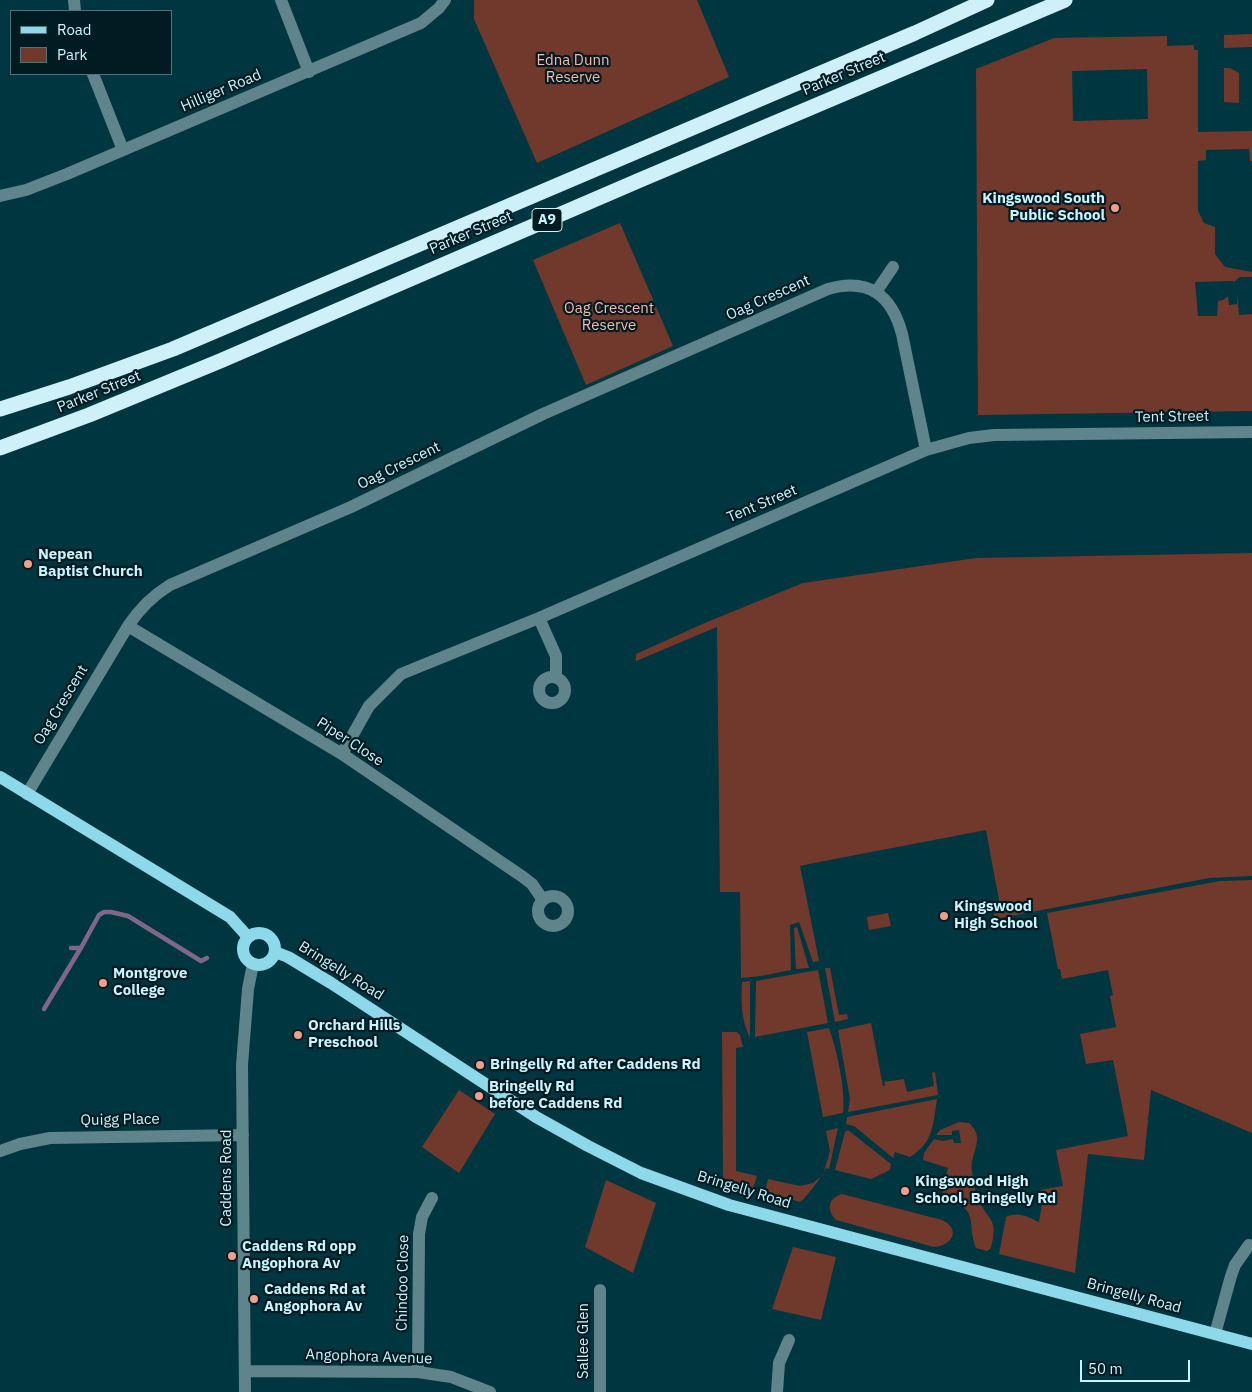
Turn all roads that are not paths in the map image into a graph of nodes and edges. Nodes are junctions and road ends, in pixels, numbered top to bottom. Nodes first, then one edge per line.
1 (280, 0) edge
2 (445, 0) edge
3 (987, 0) edge
4 (1066, 0) edge
5 (309, 72) junction
6 (94, 75) edge
7 (123, 150) junction
8 (0, 196) edge
9 (893, 267) dead end
10 (876, 292) junction
11 (0, 409) edge
12 (1252, 432) edge
13 (0, 448) edge
14 (926, 450) junction
15 (539, 618) junction
16 (128, 626) junction
17 (556, 677) dead end
18 (342, 754) junction
19 (0, 777) edge
20 (27, 794) junction
21 (543, 900) dead end
22 (248, 936) junction
23 (275, 952) junction
24 (253, 964) junction
25 (243, 1134) junction
26 (0, 1151) edge
27 (432, 1198) dead end
28 (1249, 1245) dead end
29 (600, 1290) dead end
30 (1215, 1334) junction
31 (789, 1340) dead end
32 (1252, 1344) edge
33 (245, 1371) junction
34 (418, 1372) junction
35 (245, 1392) edge
36 (490, 1392) edge
37 (600, 1392) edge
38 (777, 1392) edge

1 - 5 street
2 - 5 street, Hilliger Road
3 - 11 highway, Parker Street / A9
4 - 13 highway, Parker Street / A9
5 - 7 street, Hilliger Road
6 - 7 street
7 - 8 street, Hilliger Road
9 - 10 street
10 - 14 street
10 - 16 street, Oag Crescent
12 - 14 street, Tent Street
14 - 15 street, Tent Street
15 - 17 street
15 - 18 street, Tent Street
16 - 18 street, Piper Close
16 - 20 street, Oag Crescent
18 - 21 street, Piper Close
19 - 20 main road
20 - 22 main road
22 - 23 main road
22 - 24 main road
23 - 24 main road
23 - 30 main road, Bringelly Road
24 - 25 street, Caddens Road
25 - 26 street, Quigg Place
25 - 33 street, Caddens Road
27 - 34 street, Chindoo Close
28 - 30 street
29 - 37 street, Sallee Glen
30 - 32 main road, Bringelly Road
31 - 38 street
33 - 34 street, Angophora Avenue
33 - 35 street, Caddens Road
34 - 36 street, Angophora Avenue

